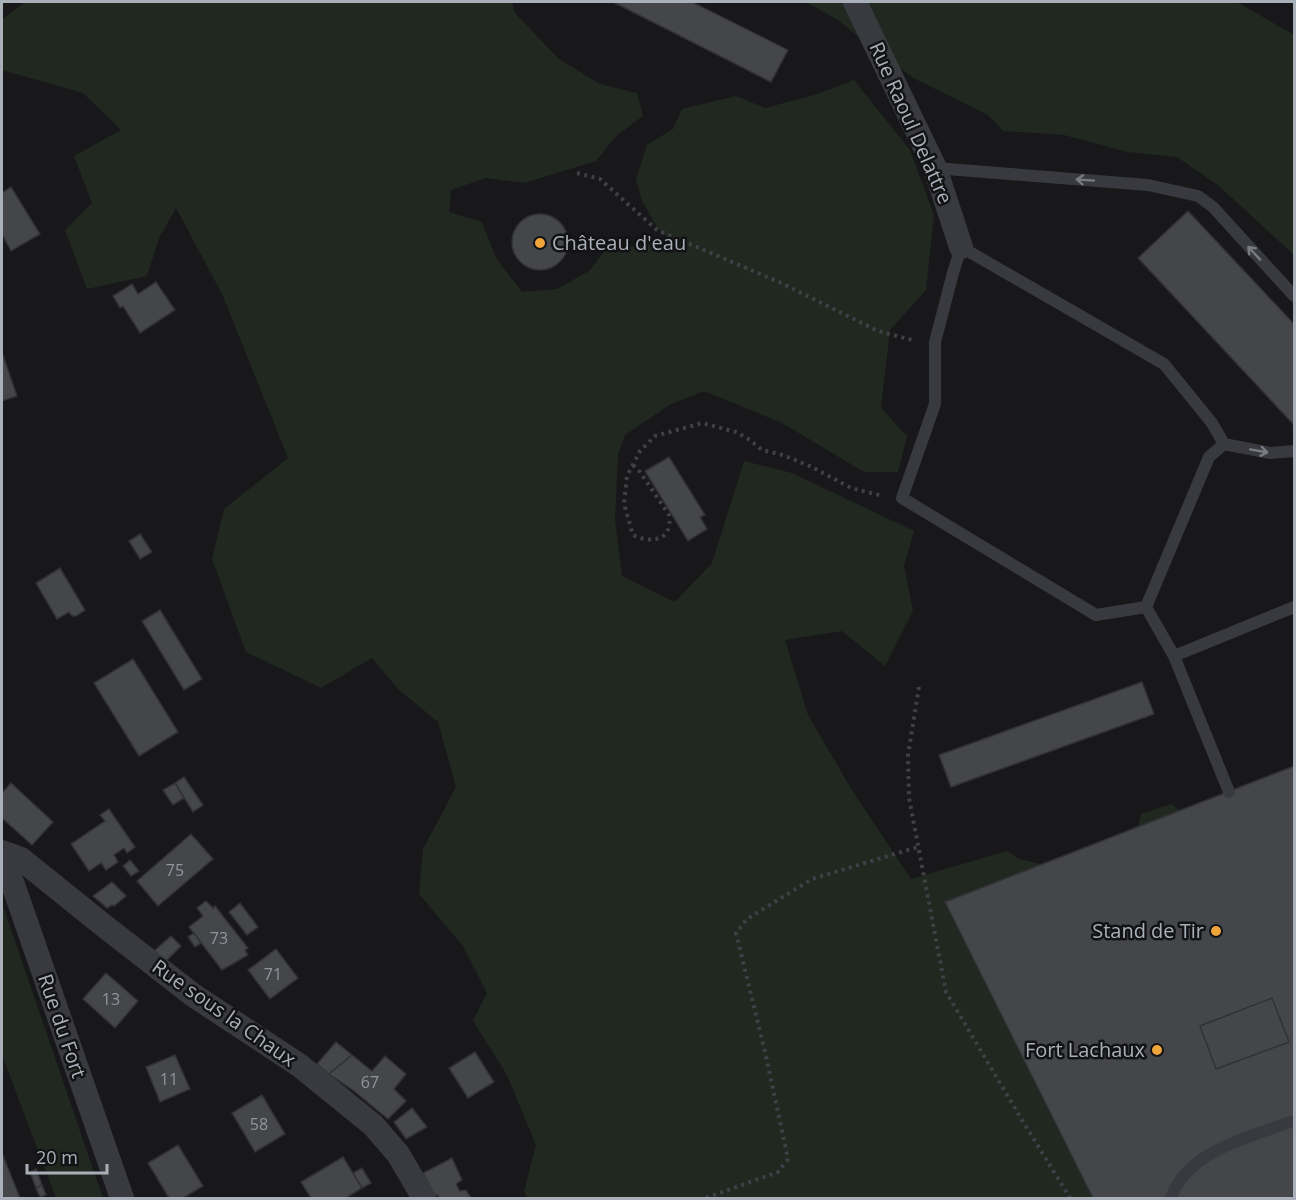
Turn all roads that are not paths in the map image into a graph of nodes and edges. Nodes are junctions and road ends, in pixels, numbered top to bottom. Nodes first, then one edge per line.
1 (855, 2) edge
2 (935, 168) junction
3 (961, 247) junction
4 (1294, 296) edge
5 (1224, 444) junction
6 (1294, 451) edge
7 (1146, 607) junction
8 (1294, 607) edge
9 (1174, 656) junction
10 (1229, 792) dead end
11 (2, 853) edge
12 (1290, 1122) dead end
13 (122, 1198) edge
14 (424, 1198) edge
15 (1171, 1198) edge

1 - 2 street, Rue Raoul Delattre
2 - 3 street, Rue Raoul Delattre
4 -> 2 lane
3 - 5 lane
3 - 7 lane
5 -> 6 lane
5 - 7 lane
7 - 9 lane
8 - 9 lane
9 - 10 lane
11 - 13 street, Rue du Fort
11 - 14 street, Rue sous la Chaux
12 - 15 lane

